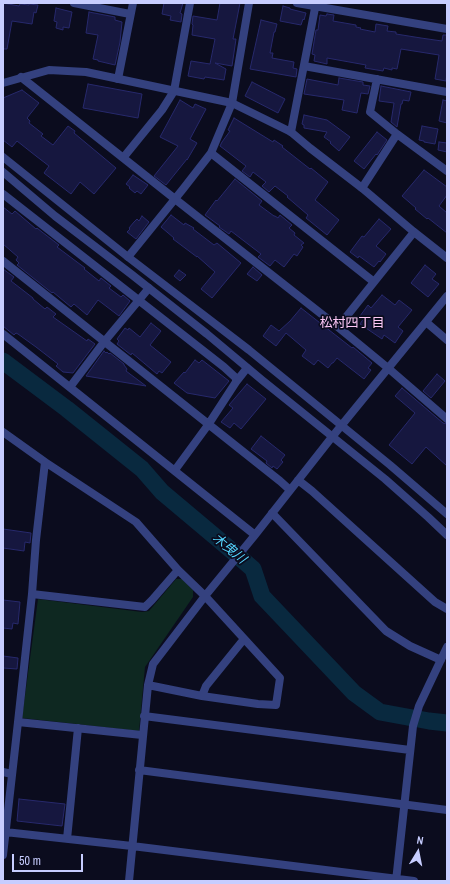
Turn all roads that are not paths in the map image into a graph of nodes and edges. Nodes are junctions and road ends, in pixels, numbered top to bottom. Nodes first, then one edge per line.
1 (75, 3) edge
2 (133, 3) edge
3 (190, 3) edge
4 (249, 3) edge
5 (296, 3) edge
6 (315, 5) edge
7 (130, 14) junction
8 (447, 29) edge
9 (304, 66) junction
10 (21, 77) junction
11 (118, 79) junction
12 (377, 80) junction
13 (3, 82) edge
14 (174, 91) junction
15 (447, 92) edge
16 (232, 103) junction
17 (291, 132) junction
18 (397, 134) junction
19 (210, 153) junction
20 (3, 157) edge
21 (124, 158) junction
22 (447, 171) edge
23 (3, 172) edge
24 (362, 188) junction
25 (3, 194) edge
26 (174, 199) junction
27 (414, 232) junction
28 (128, 257) junction
29 (447, 258) edge
30 (3, 261) edge
31 (374, 282) junction
32 (149, 288) junction
33 (447, 296) edge
34 (139, 301) junction
35 (426, 322) junction
36 (338, 327) junction
37 (3, 334) edge
38 (447, 340) edge
39 (104, 342) junction
40 (247, 368) junction
41 (388, 368) junction
42 (236, 382) junction
43 (70, 387) junction
44 (447, 419) edge
45 (208, 425) junction
46 (342, 426) junction
47 (3, 432) edge
48 (332, 437) junction
49 (45, 462) junction
50 (175, 470) junction
51 (298, 480) junction
52 (290, 490) junction
53 (272, 513) junction
54 (447, 514) edge
55 (255, 535) junction
56 (447, 535) edge
57 (178, 570) junction
58 (32, 594) junction
59 (205, 596) junction
60 (447, 609) edge
61 (244, 639) junction
62 (447, 647) edge
63 (441, 660) junction
64 (148, 685) junction
65 (202, 696) junction
66 (144, 716) junction
67 (18, 722) junction
68 (78, 728) junction
69 (142, 735) junction
70 (410, 750) junction
71 (139, 770) junction
72 (3, 772) edge
73 (12, 774) junction
74 (404, 805) junction
75 (447, 810) edge
76 (5, 832) junction
77 (67, 839) junction
78 (132, 846) junction
79 (3, 855) edge
80 (396, 880) edge
81 (129, 881) edge
82 (414, 881) edge

1 - 7 street
2 - 7 street
3 - 14 street
4 - 16 street
5 - 6 street
6 - 8 street
6 - 9 street
7 - 11 street
9 - 12 street
9 - 17 street
10 - 11 street
10 - 13 street
10 - 21 street
11 - 14 street
12 - 15 street
12 - 18 street
14 - 16 street
14 - 21 street
16 - 17 street
16 - 19 street
17 - 24 street
18 - 22 street
18 - 24 street
19 - 26 street
19 - 31 street
20 - 28 street
21 - 26 street
23 - 32 street
24 - 27 street
25 - 34 street
26 - 28 street
26 - 36 street
27 - 29 street
27 - 31 street
28 - 46 street
30 - 39 street
31 - 36 street
32 - 34 street
32 - 40 street
33 - 35 street
34 - 39 street
34 - 42 street
35 - 38 street
35 - 41 street
36 - 41 street
37 - 43 street
39 - 43 street
39 - 45 street
40 - 42 street
40 - 48 street
41 - 44 street
41 - 46 street
42 - 45 street
43 - 50 street
45 - 50 street
45 - 52 street
46 - 48 street
46 - 54 street
47 - 49 street
48 - 51 street
48 - 56 street
49 - 57 street
49 - 58 street
50 - 55 street
51 - 52 street
51 - 60 street
52 - 53 street
53 - 55 street
53 - 63 street
55 - 59 street
57 - 58 street
57 - 59 street
58 - 67 street
59 - 61 street
59 - 64 street
61 - 65 street
61 - 65 street
62 - 63 street
63 - 70 street
64 - 65 street
64 - 66 street
66 - 69 street
66 - 70 street
67 - 68 street
67 - 73 street
68 - 69 street
68 - 77 street
69 - 71 street
70 - 74 street
71 - 74 street
71 - 78 street
72 - 73 street
73 - 76 street
74 - 75 street
74 - 80 street
76 - 77 street
76 - 79 street
77 - 78 street
78 - 80 street
78 - 81 street
80 - 82 street

